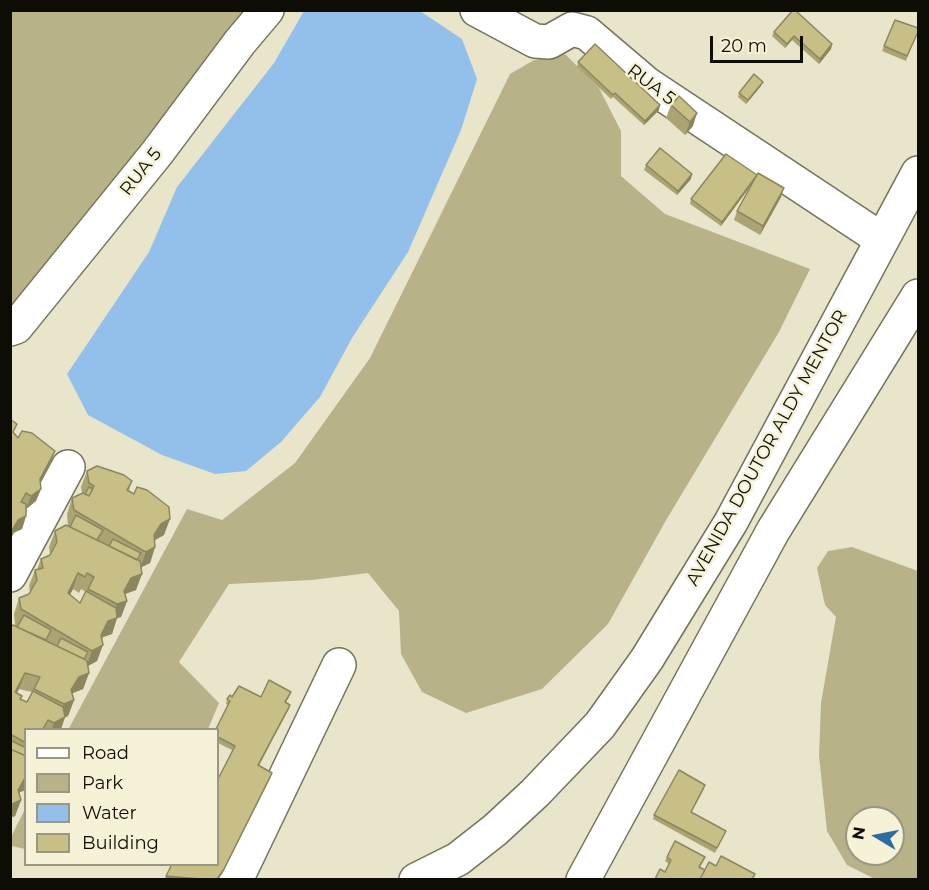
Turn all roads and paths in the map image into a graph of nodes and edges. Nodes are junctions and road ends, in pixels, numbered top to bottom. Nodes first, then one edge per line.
1 (267, 10) edge
2 (477, 10) edge
3 (918, 173) edge
4 (881, 239) junction
5 (918, 296) edge
6 (10, 329) edge
7 (68, 467) dead end
8 (10, 574) edge
9 (339, 665) dead end
10 (236, 879) edge
11 (416, 879) edge
12 (583, 879) edge

1 - 6 street, RUA 5
2 - 4 street, RUA 5
3 - 4 street, AVENIDA DOUTOR ALDY MENTOR
4 - 11 street, AVENIDA DOUTOR ALDY MENTOR
5 - 12 street
7 - 8 street
9 - 10 street

